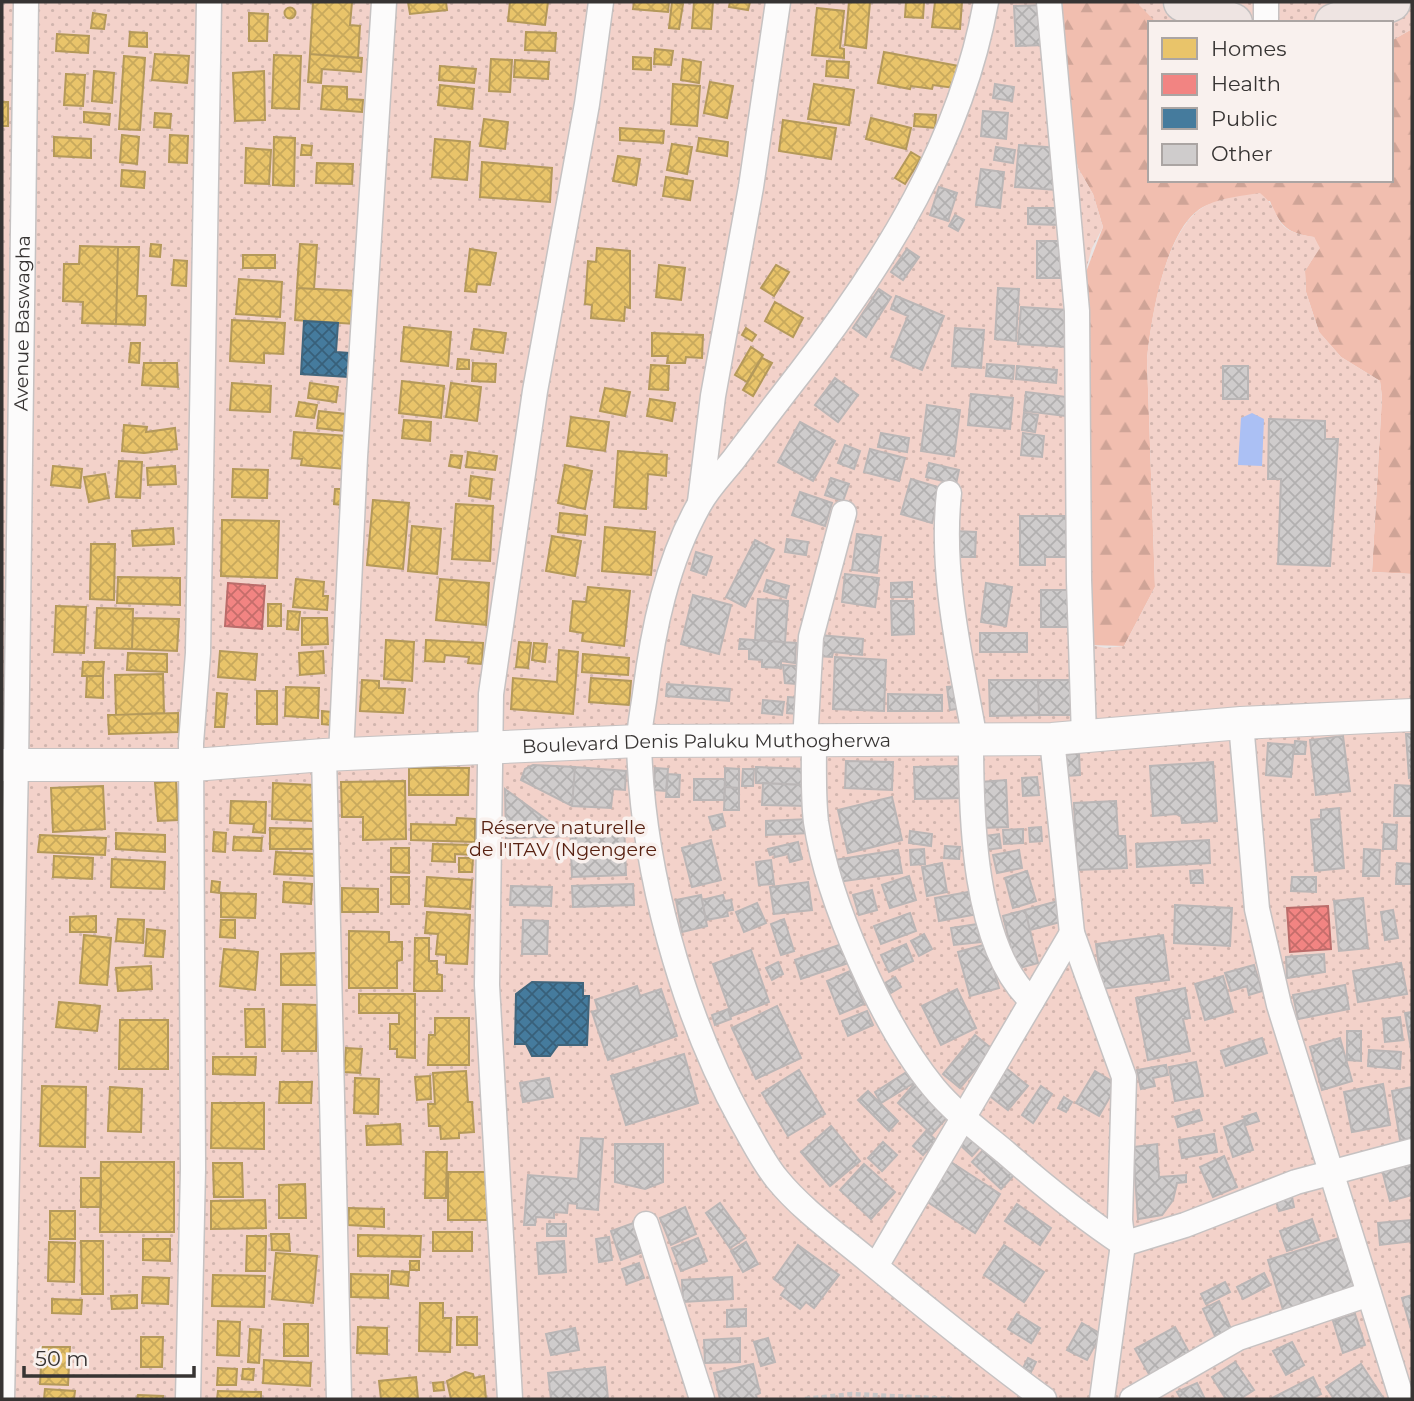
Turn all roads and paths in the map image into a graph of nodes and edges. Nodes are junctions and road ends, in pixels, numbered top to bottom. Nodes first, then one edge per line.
1 (26, 2) edge
2 (209, 2) edge
3 (384, 2) edge
4 (601, 2) edge
5 (778, 2) edge
6 (986, 2) edge
7 (1049, 2) edge
8 (1182, 2) edge
9 (1266, 2) edge
10 (1391, 2) edge
11 (1228, 21) edge
12 (1266, 21) edge
13 (1340, 21) edge
14 (950, 494) dead end
15 (700, 502) junction
16 (844, 513) dead end
17 (1412, 715) edge
18 (1241, 723) junction
19 (1084, 737) junction
20 (1052, 739) junction
21 (639, 741) junction
22 (973, 741) junction
23 (810, 742) junction
24 (489, 749) junction
25 (333, 755) junction
26 (9, 765) edge
27 (193, 765) junction
28 (1072, 933) junction
29 (1032, 1001) junction
30 (963, 1118) junction
31 (1412, 1151) edge
32 (1329, 1172) junction
33 (646, 1224) dead end
34 (1123, 1244) junction
35 (876, 1266) junction
36 (1369, 1294) junction
37 (2, 1399) edge
38 (188, 1399) edge
39 (339, 1399) edge
40 (510, 1399) edge
41 (702, 1399) edge
42 (805, 1399) edge
43 (952, 1399) edge
44 (1044, 1399) edge
45 (1102, 1399) edge
46 (1132, 1399) edge
47 (1402, 1399) edge

1 - 26 street, Avenue Baswagha
2 - 27 street
3 - 25 street
4 - 24 street
5 - 15 street
6 - 15 street
7 - 19 street
8 - 11 highway
9 - 12 street
10 - 13 highway
14 - 22 street
15 - 21 street
16 - 23 street
17 - 18 street, Boulevard Denis Paluku Muthogherwa
18 - 19 street, Boulevard Denis Paluku Muthogherwa
18 - 32 street
19 - 20 street, Boulevard Denis Paluku Muthogherwa
20 - 22 street, Boulevard Denis Paluku Muthogherwa
20 - 28 street
21 - 23 street, Boulevard Denis Paluku Muthogherwa
21 - 24 street, Boulevard Denis Paluku Muthogherwa
21 - 35 street
22 - 23 street, Boulevard Denis Paluku Muthogherwa
22 - 29 street
23 - 30 street
24 - 25 street, Boulevard Denis Paluku Muthogherwa
24 - 40 street
25 - 27 street, Boulevard Denis Paluku Muthogherwa
25 - 39 street
26 - 27 street, Boulevard Denis Paluku Muthogherwa
26 - 37 street, Avenue Baswagha
27 - 38 street
28 - 29 street
28 - 34 street
29 - 30 street
30 - 34 street
30 - 35 street
31 - 32 street
32 - 34 street
32 - 36 street
33 - 41 street
34 - 45 street
35 - 44 street
36 - 46 street
36 - 47 street
42 - 43 path

